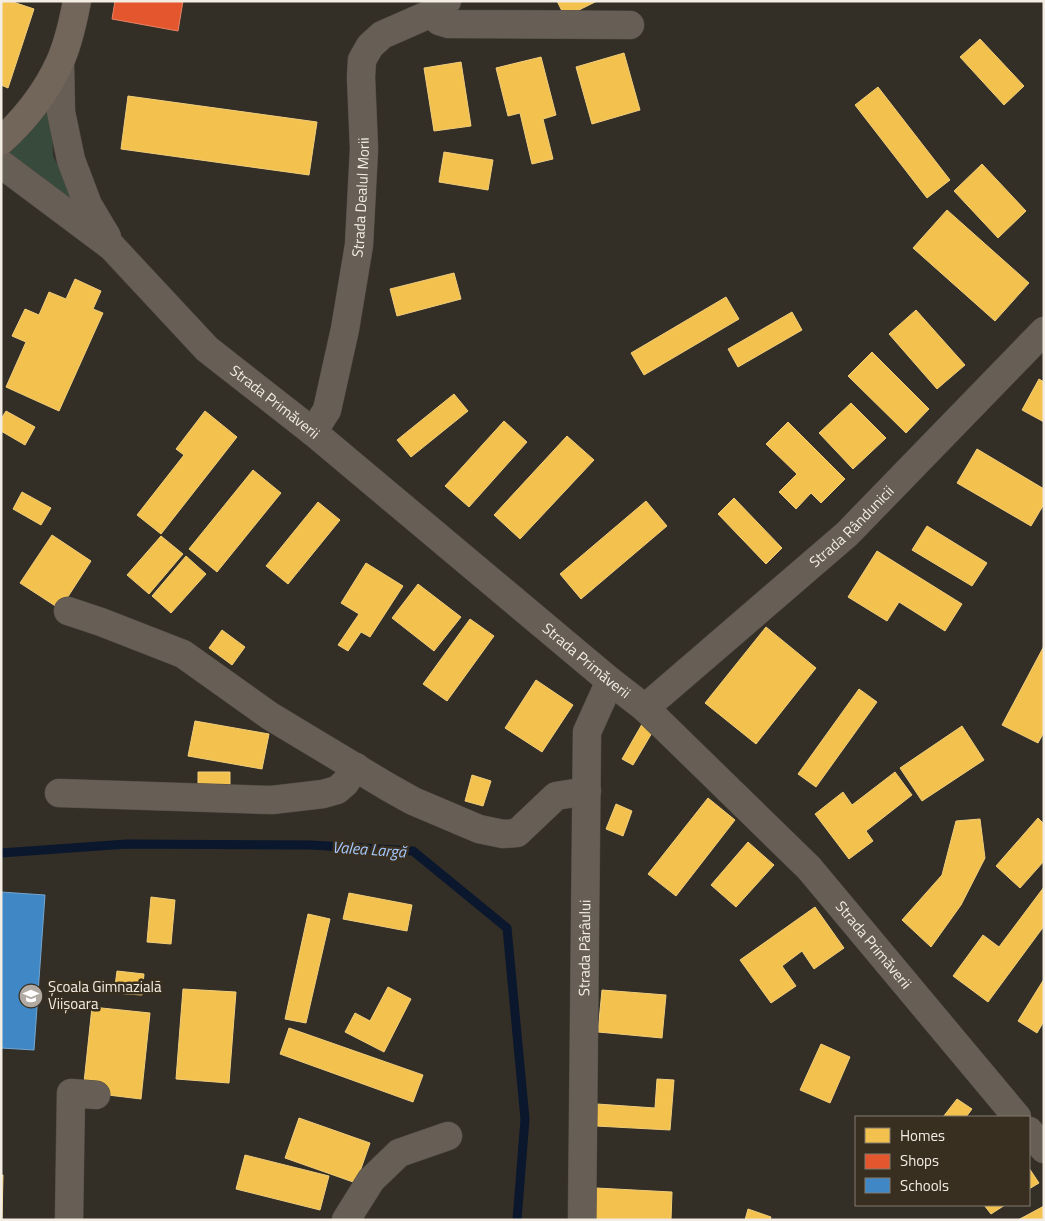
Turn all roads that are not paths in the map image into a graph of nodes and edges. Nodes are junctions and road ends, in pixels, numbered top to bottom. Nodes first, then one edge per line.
1 (77, 1) edge
2 (439, 7) edge
3 (630, 25) dead end
4 (60, 64) junction
5 (1, 141) edge
6 (1, 164) edge
7 (112, 247) junction
8 (1044, 331) edge
9 (313, 432) junction
10 (68, 611) dead end
11 (610, 681) junction
12 (645, 708) junction
13 (356, 767) junction
14 (587, 791) junction
15 (59, 793) dead end
16 (96, 1095) dead end
17 (1016, 1116) edge
18 (1030, 1132) edge
19 (448, 1136) dead end
20 (1044, 1149) edge
21 (69, 1220) edge
22 (346, 1220) edge
23 (582, 1220) edge

1 - 4 main road
2 - 3 street
2 - 9 street, Strada Dealul Morii
4 - 5 main road
4 - 7 street
6 - 7 street
7 - 9 street, Strada Primăverii
8 - 12 street, Strada Rândunicii
9 - 11 street, Strada Primăverii
10 - 13 street
11 - 12 street, Strada Primăverii
11 - 14 street, Strada Pârâului
12 - 17 street, Strada Primăverii
13 - 14 street
13 - 15 street
14 - 23 street, Strada Pârâului
16 - 21 street
18 - 20 street
19 - 22 street

